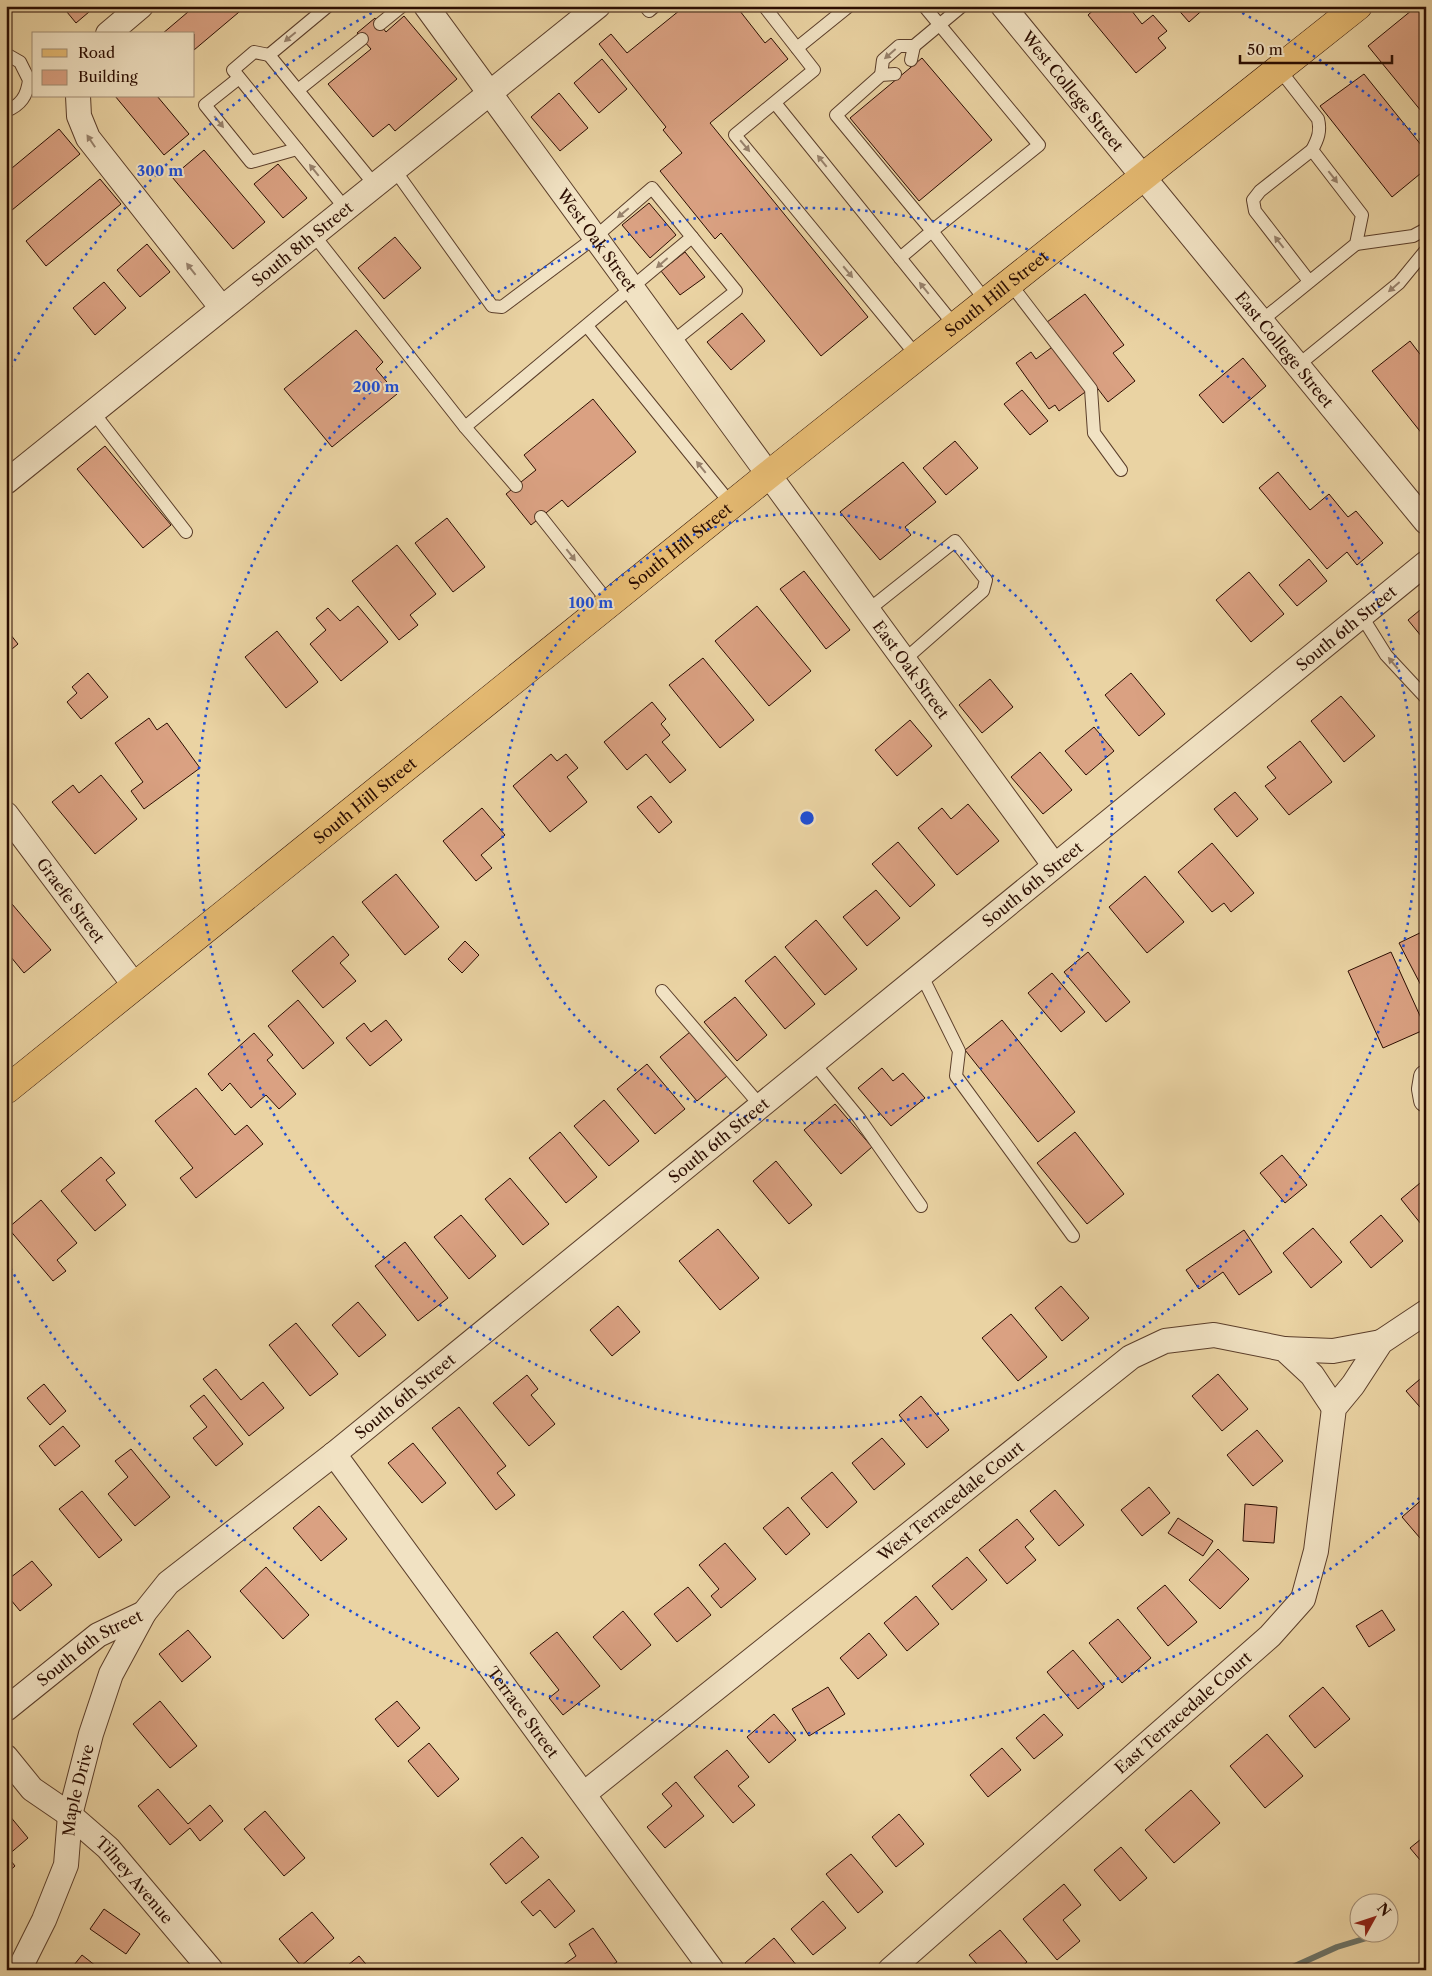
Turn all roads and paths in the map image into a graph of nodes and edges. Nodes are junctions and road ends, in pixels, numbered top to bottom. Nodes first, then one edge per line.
1 (141, 6) edge
2 (328, 6) edge
3 (402, 6) edge
4 (426, 6) edge
5 (598, 6) edge
6 (645, 6) edge
7 (656, 6) edge
8 (849, 6) edge
9 (924, 6) edge
10 (962, 6) edge
11 (1003, 6) edge
12 (1358, 6) edge
13 (771, 9) edge
14 (380, 24) dead end
15 (939, 25) junction
16 (110, 32) edge
17 (362, 39) dead end
18 (914, 46) junction
19 (797, 48) junction
20 (6, 54) edge
21 (269, 55) junction
22 (911, 60) dead end
23 (1278, 69) junction
24 (895, 74) dead end
25 (881, 75) junction
26 (239, 78) junction
27 (31, 80) edge
28 (298, 90) junction
29 (489, 93) junction
30 (78, 98) edge
31 (775, 102) junction
32 (6, 111) edge
33 (297, 149) junction
34 (1312, 150) junction
35 (394, 169) junction
36 (1142, 176) junction
37 (374, 184) junction
38 (345, 208) junction
39 (1426, 229) edge
40 (932, 231) junction
41 (313, 234) junction
42 (692, 237) junction
43 (594, 238) junction
44 (1356, 244) junction
45 (1426, 250) edge
46 (900, 258) junction
47 (1309, 281) junction
48 (1009, 282) junction
49 (632, 289) junction
50 (986, 301) junction
51 (221, 308) junction
52 (1261, 322) junction
53 (587, 326) junction
54 (955, 326) junction
55 (671, 343) junction
56 (918, 356) junction
57 (1297, 366) junction
58 (93, 412) junction
59 (465, 427) junction
60 (1120, 470) dead end
61 (767, 476) junction
62 (6, 482) edge
63 (516, 486) dead end
64 (732, 504) junction
65 (541, 517) dead end
66 (1426, 522) edge
67 (186, 532) dead end
68 (1426, 563) edge
69 (609, 603) junction
70 (867, 611) junction
71 (1361, 615) junction
72 (903, 660) junction
73 (1426, 698) edge
74 (6, 814) edge
75 (1054, 865) junction
76 (921, 974) junction
77 (136, 986) junction
78 (662, 991) dead end
79 (813, 1062) junction
80 (1426, 1076) edge
81 (6, 1090) edge
82 (1426, 1100) edge
83 (760, 1106) junction
84 (921, 1206) dead end
85 (1073, 1236) dead end
86 (1426, 1312) edge
87 (1382, 1342) junction
88 (1284, 1350) junction
89 (1334, 1408) junction
90 (334, 1454) junction
91 (144, 1613) junction
92 (6, 1709) edge
93 (6, 1757) edge
94 (584, 1793) junction
95 (70, 1815) junction
96 (19, 1970) edge
97 (211, 1970) edge
98 (712, 1970) edge
99 (890, 1970) edge

1 - 16 street
2 -> 21 lane
3 - 14 lane
4 - 29 street, West Oak Street
5 - 29 street, South 8th Street
6 - 7 lane
8 - 19 lane
9 - 15 lane
10 - 15 lane
11 - 36 street, West College Street
12 - 23 main road, South Hill Street
13 - 19 lane
15 - 18 lane
15 - 40 lane
17 - 28 lane
18 - 22 lane
18 -> 25 lane
19 - 31 lane
20 - 27 lane
21 - 26 lane
21 - 28 lane
23 - 34 lane
23 - 36 main road, South Hill Street
24 - 25 lane
25 - 40 lane
26 - 33 lane
26 -> 33 lane
27 - 32 lane
28 - 37 lane
29 - 35 street, South 8th Street
29 - 43 street, West Oak Street
51 -> 30 street
46 -> 31 lane
31 -> 56 lane
38 -> 33 lane
34 -> 44 lane
47 -> 34 lane
35 - 37 street, South 8th Street
35 - 43 lane
36 - 48 main road, South Hill Street
36 - 52 street, East College Street
37 - 38 street, South 8th Street
38 - 41 street, South 8th Street
39 - 44 lane
40 - 46 lane
40 - 50 lane
41 - 51 street, South 8th Street
41 - 59 lane
42 -> 43 lane
42 -> 49 lane
42 - 55 lane
43 - 49 street, West Oak Street
44 - 47 lane
45 -> 57 lane
54 -> 46 lane
47 - 52 lane
48 - 50 main road, South Hill Street
48 - 60 lane
49 - 53 lane
49 - 55 street, West Oak Street
50 - 54 main road, South Hill Street
51 - 58 street, South 8th Street
52 - 57 street, East College Street
53 - 59 lane
64 -> 53 lane
54 - 56 main road, South Hill Street
55 - 61 street, West Oak Street
56 - 61 main road, South Hill Street
57 - 66 street, East College Street
58 - 62 street, South 8th Street
58 - 67 lane
59 - 63 lane
61 - 64 main road, South Hill Street
61 - 70 street, East Oak Street
64 - 69 main road, South Hill Street
65 -> 69 lane
68 - 71 street, South 6th Street
69 - 77 main road, South Hill Street
70 - 72 street, East Oak Street
70 - 72 lane
73 -> 71 lane
71 - 75 street, South 6th Street
72 - 75 street, East Oak Street
74 - 77 street, Graefe Street
75 - 76 street, South 6th Street
76 - 79 street, South 6th Street
76 - 85 lane
77 - 81 main road, South Hill Street
78 - 83 lane
79 - 83 street, South 6th Street
79 - 84 lane
80 - 82 street
83 - 90 street, South 6th Street
86 - 87 street
87 - 88 street
87 - 89 street
88 - 89 street, West Terracedale Court
88 - 94 street, West Terracedale Court
89 - 99 street, East Terracedale Court
90 - 91 street, South 6th Street
90 - 94 street, Terrace Street
91 - 92 street, South 6th Street
91 - 95 street, Maple Drive
93 - 95 street, Tilney Avenue
94 - 98 street, Terrace Street
95 - 96 street, Maple Drive
95 - 97 street, Tilney Avenue

